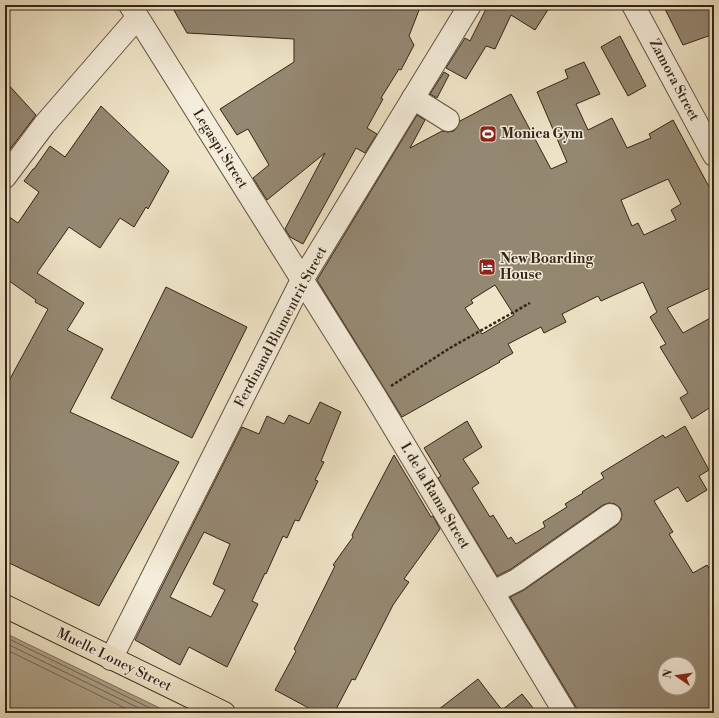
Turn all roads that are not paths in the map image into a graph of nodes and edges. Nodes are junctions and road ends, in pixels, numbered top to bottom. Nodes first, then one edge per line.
1 (470, 5) edge
2 (633, 5) edge
3 (134, 12) edge
4 (413, 98) junction
5 (448, 120) dead end
6 (714, 155) edge
7 (5, 177) edge
8 (302, 280) junction
9 (610, 516) dead end
10 (493, 592) junction
11 (5, 606) edge
12 (111, 659) junction
13 (224, 713) edge
14 (565, 713) edge

1 - 4 street, Ferdinand Blumentrit Street
2 - 6 street, Zamora Street
3 - 7 street, Legaspi Street
3 - 8 street, Legaspi Street
4 - 5 street
4 - 8 street, Ferdinand Blumentrit Street
8 - 10 street, I. de la Rama Street
8 - 12 street, Ferdinand Blumentrit Street
9 - 10 street
10 - 14 street, I. de la Rama Street
11 - 12 main road, Muelle Loney Street
12 - 13 main road, Muelle Loney Street

